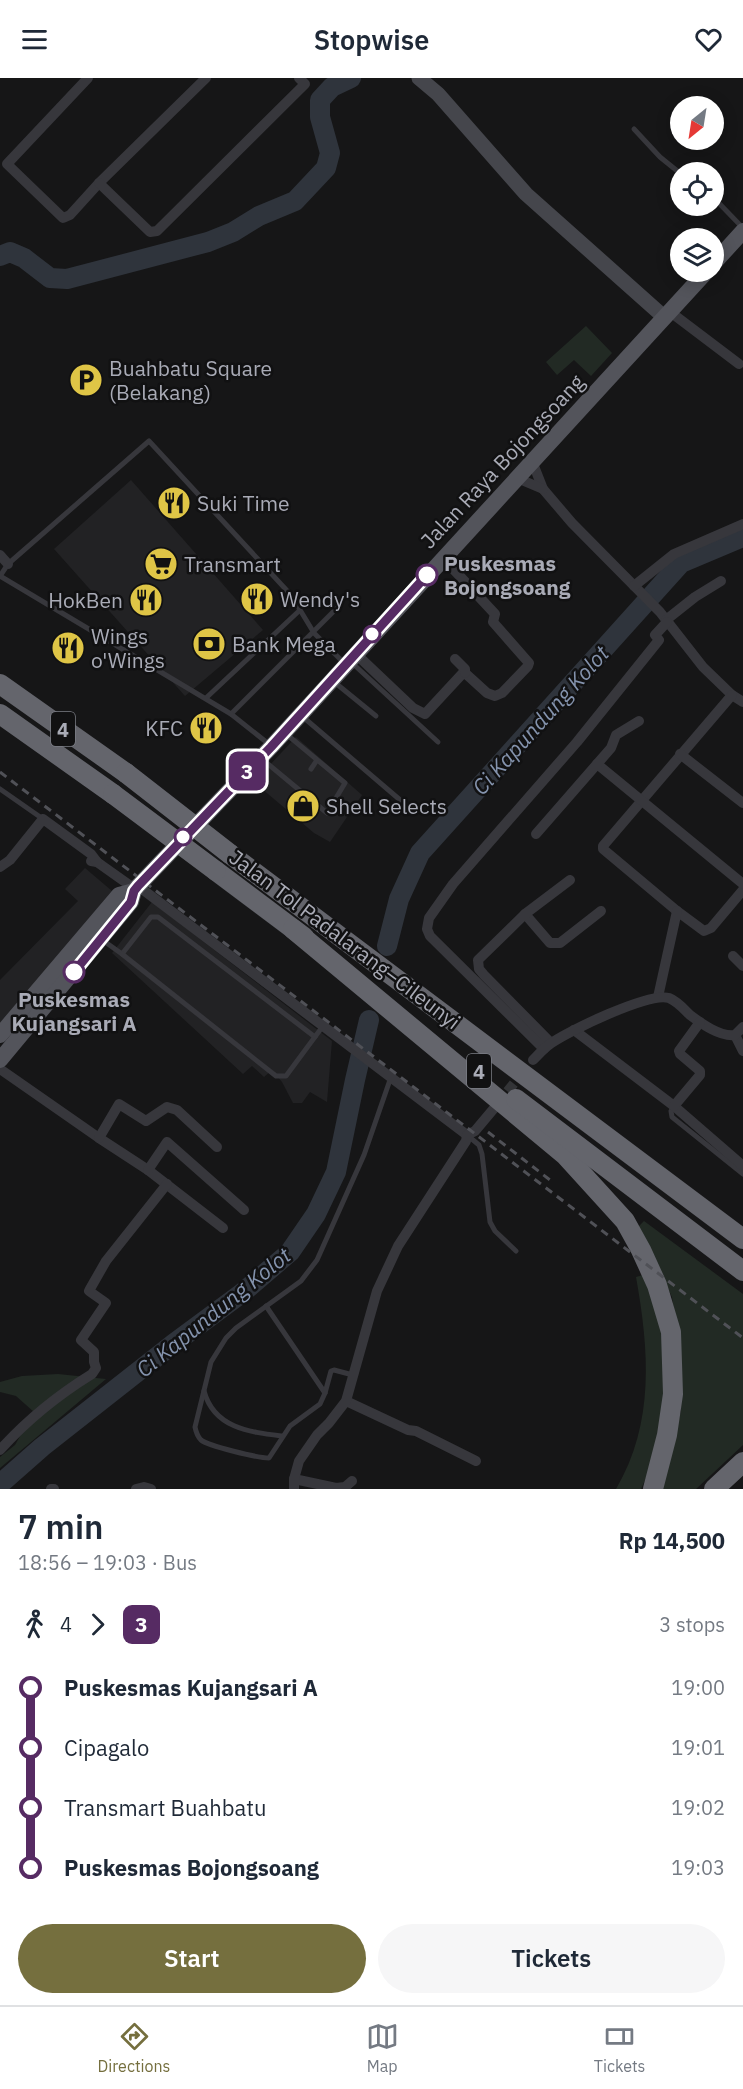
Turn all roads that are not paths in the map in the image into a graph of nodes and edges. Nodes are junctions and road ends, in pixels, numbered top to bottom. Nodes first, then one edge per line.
1 (88, 78) edge
2 (206, 78) edge
3 (419, 78) edge
4 (306, 80) edge
5 (634, 129) dead end
6 (670, 165) edge
7 (99, 183) junction
8 (724, 212) edge
9 (741, 236) edge
10 (724, 253) edge
11 (697, 282) edge
12 (667, 314) junction
13 (739, 364) dead end
14 (532, 461) junction
15 (517, 478) junction
16 (543, 489) junction
17 (743, 524) edge
18 (0, 555) edge
19 (443, 558) junction
20 (8, 564) junction
21 (0, 576) edge
22 (721, 581) dead end
23 (637, 590) junction
24 (337, 608) dead end
25 (300, 610) junction
26 (664, 618) junction
27 (314, 633) junction
28 (350, 659) junction
29 (455, 659) dead end
30 (465, 673) junction
31 (331, 679) junction
32 (0, 684) edge
33 (732, 695) junction
34 (206, 698) junction
35 (743, 702) edge
36 (0, 714) edge
37 (231, 714) junction
38 (300, 715) junction
39 (376, 716) dead end
40 (639, 721) dead end
41 (284, 732) junction
42 (438, 742) dead end
43 (266, 752) junction
44 (680, 754) junction
45 (317, 760) junction
46 (597, 764) junction
47 (311, 770) dead end
48 (331, 772) junction
49 (327, 779) dead end
50 (0, 789) edge
51 (318, 794) dead end
52 (313, 801) junction
53 (642, 801) junction
54 (743, 803) edge
55 (406, 805) dead end
56 (41, 822) junction
57 (536, 834) dead end
58 (0, 867) edge
59 (570, 880) dead end
60 (743, 884) edge
61 (135, 889) junction
62 (743, 890) edge
63 (601, 911) dead end
64 (676, 911) junction
65 (525, 914) junction
66 (293, 929) junction
67 (101, 939) junction
68 (122, 954) junction
69 (733, 956) dead end
70 (743, 966) edge
71 (658, 997) junction
72 (700, 1022) junction
73 (323, 1026) junction
74 (574, 1030) junction
75 (739, 1031) edge
76 (0, 1035) edge
77 (315, 1037) junction
78 (548, 1046) junction
79 (743, 1051) edge
80 (0, 1060) edge
81 (533, 1060) tunnel mouth
82 (0, 1069) edge
83 (391, 1077) junction
84 (496, 1106) tunnel mouth
85 (674, 1107) junction
86 (467, 1135) junction
87 (99, 1138) junction
88 (217, 1147) dead end
89 (743, 1166) edge
90 (148, 1170) junction
91 (743, 1174) edge
92 (167, 1184) junction
93 (244, 1210) dead end
94 (223, 1228) dead end
95 (743, 1239) edge
96 (516, 1251) dead end
97 (743, 1271) edge
98 (266, 1306) junction
99 (353, 1375) junction
100 (204, 1389) junction
101 (325, 1393) junction
102 (346, 1401) junction
103 (282, 1436) junction
104 (0, 1450) edge
105 (476, 1461) dead end
106 (743, 1462) edge
107 (352, 1481) dead end
108 (294, 1484) edge
109 (136, 1489) edge
110 (151, 1489) edge
111 (653, 1489) edge
112 (714, 1489) edge

1 - 7 street
2 - 7 street
3 - 12 street
4 - 7 street
5 - 6 lane
8 - 9 lane
9 - 10 main road
11 - 12 main road, Jalan Raya Bojongsoang
12 - 13 street
12 - 14 main road, Jalan Raya Bojongsoang
14 - 15 main road, Jalan Raya Bojongsoang
14 - 16 street
15 - 16 street
15 - 19 main road, Jalan Raya Bojongsoang
16 - 23 street
17 - 23 street
18 - 20 street
19 - 28 main road, Jalan Raya Bojongsoang
19 - 30 street
20 - 21 lane
20 - 25 lane
21 - 34 lane
22 - 26 street
23 - 26 street
24 - 27 lane
25 - 27 lane
25 - 34 lane
26 - 33 street
26 - 78 street
27 - 28 lane
27 - 37 lane
28 - 30 street
28 - 31 main road, Jalan Raya Bojongsoang
28 - 42 lane
29 - 30 street
31 - 38 main road, Jalan Raya Bojongsoang
31 - 39 lane
32 - 95 highway, Jalan Tol Padalarang–Cileunyi / 4, bridge
33 - 35 street
33 - 44 street
34 - 37 lane
36 - 66 highway, Jalan Tol Padalarang–Cileunyi / 4, bridge
37 - 43 lane
38 - 41 main road, Jalan Raya Bojongsoang
38 - 55 lane
40 - 46 street
41 - 43 main road, Jalan Raya Bojongsoang
41 - 45 lane
43 - 52 lane
43 - 61 main road, Jalan Raya Bojongsoang
44 - 53 street
44 - 54 street
45 - 47 lane
45 - 48 lane
46 - 53 street
46 - 57 street
48 - 49 lane
48 - 52 lane
50 - 56 lane
51 - 52 lane
53 - 60 street
53 - 64 street
56 - 58 street
56 - 61 street
59 - 65 street
61 - 67 main road
61 - 73 street
61 - 76 main road
62 - 64 street
63 - 65 street
64 - 71 street
65 - 78 street
66 - 97 highway, Jalan Tol Padalarang–Cileunyi / 4
66 - 111 highway
67 - 68 lane
67 - 80 main road
68 - 77 lane
68 - 77 lane
69 - 70 street
71 - 72 street
71 - 74 street
72 - 75 street
72 - 85 street
73 - 77 lane
73 - 83 street
74 - 78 street
74 - 85 street
75 - 79 street
78 - 81 street
82 - 87 street
83 - 86 street
83 - 98 lane
84 - 86 street
85 - 89 street
85 - 91 lane
86 - 96 lane
86 - 99 street
87 - 88 street
87 - 90 street
90 - 92 street
90 - 93 street
92 - 94 street
92 - 104 street
98 - 100 lane
98 - 101 lane
99 - 101 lane
99 - 102 street
100 - 103 lane
100 - 103 lane
101 - 103 lane
102 - 105 street
102 - 108 street
106 - 112 highway
107 - 108 street
109 - 110 street

